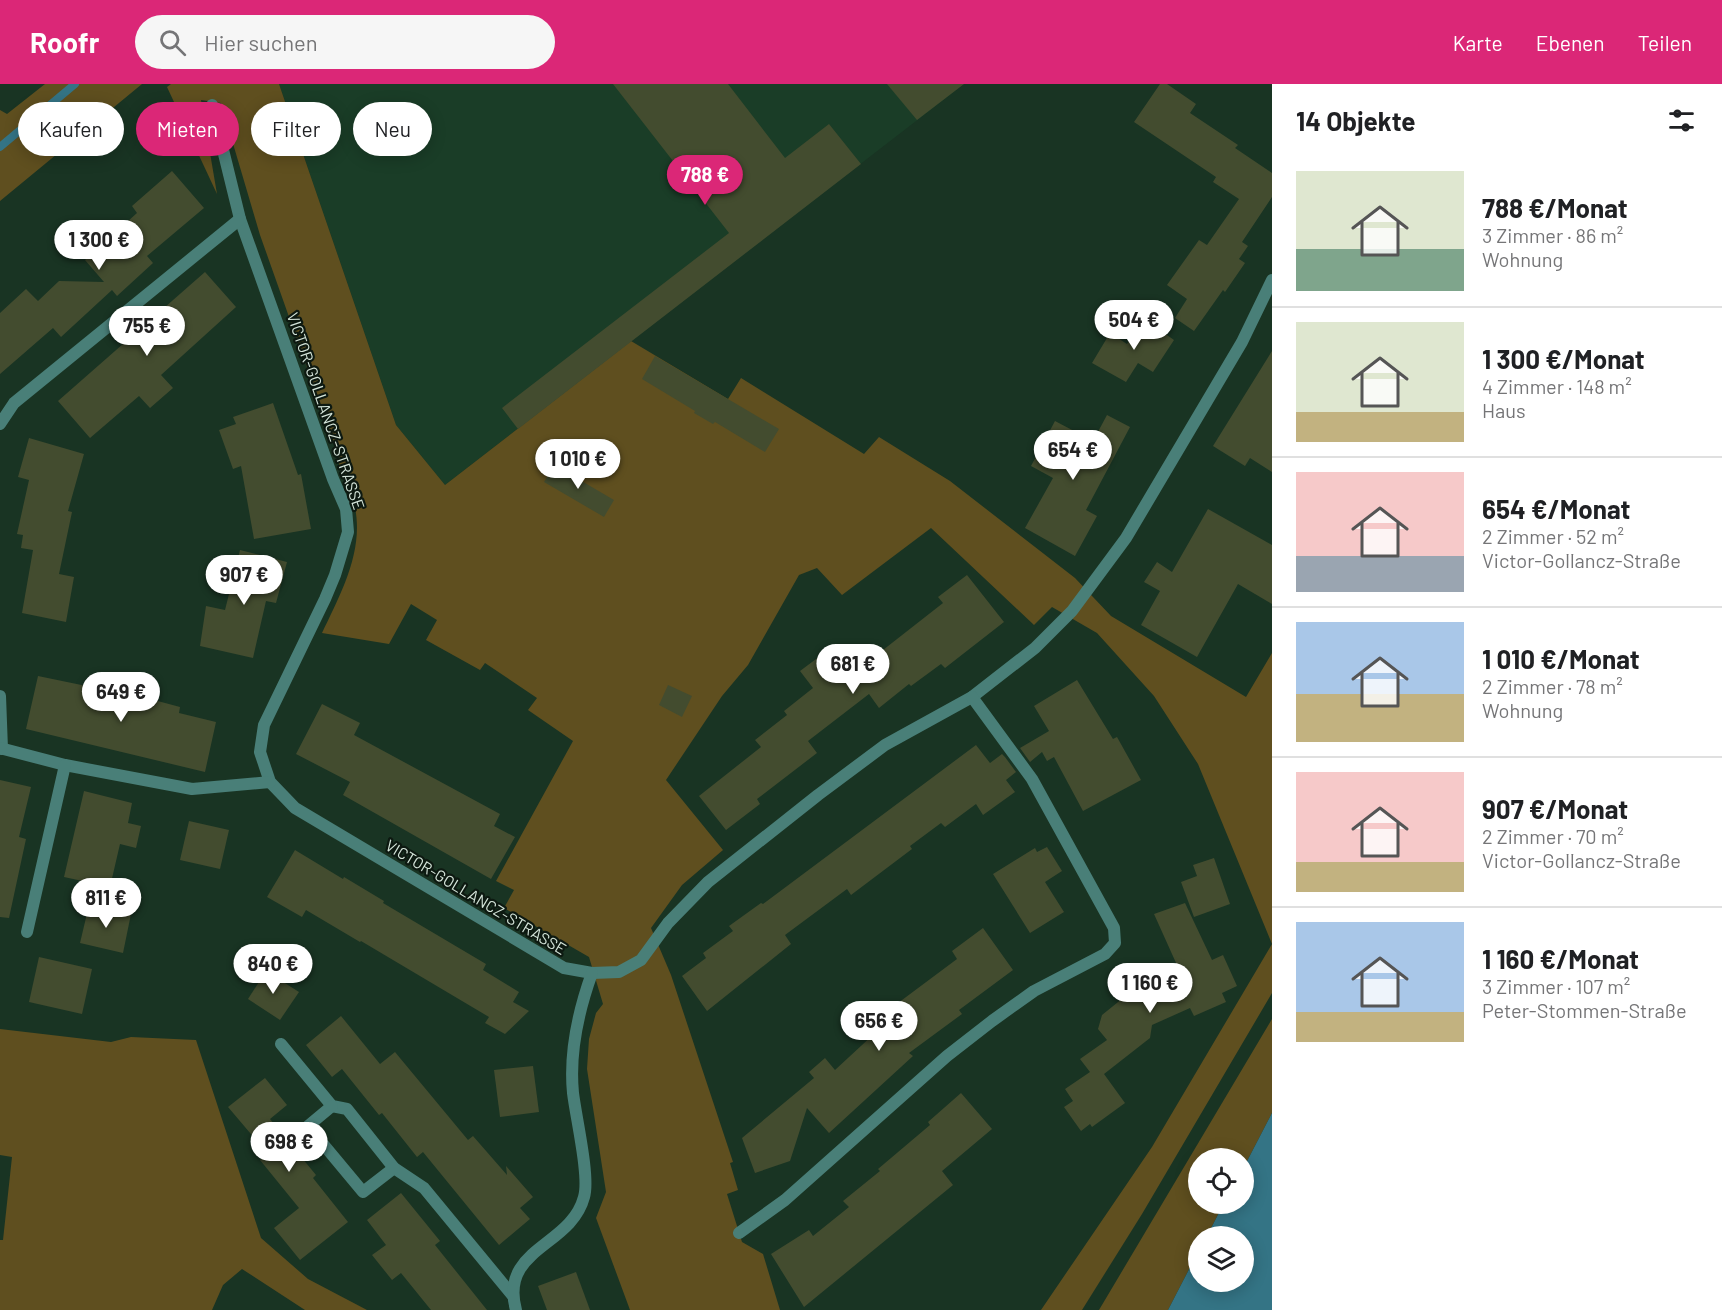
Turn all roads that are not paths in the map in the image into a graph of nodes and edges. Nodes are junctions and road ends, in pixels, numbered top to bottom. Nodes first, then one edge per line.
1 (225, 156) edge
2 (240, 219) junction
3 (1272, 280) edge
4 (0, 424) edge
5 (0, 696) edge
6 (972, 697) junction
7 (1, 749) edge
8 (65, 765) junction
9 (270, 782) junction
10 (27, 932) dead end
11 (592, 973) junction
12 (281, 1044) dead end
13 (332, 1106) junction
14 (394, 1168) junction
15 (739, 1233) dead end
16 (513, 1296) junction
17 (516, 1310) edge

1 - 2 street, VICTOR-GOLLANCZ-STRASSE
2 - 4 street
2 - 9 street, VICTOR-GOLLANCZ-STRASSE
3 - 6 street, VICTOR-GOLLANCZ-STRASSE
5 - 7 street
6 - 11 street, VICTOR-GOLLANCZ-STRASSE
6 - 15 street
7 - 8 street
8 - 9 street
8 - 10 street
9 - 11 street, VICTOR-GOLLANCZ-STRASSE
11 - 16 street
12 - 13 street
13 - 14 street
13 - 14 street
14 - 16 street
16 - 17 street

